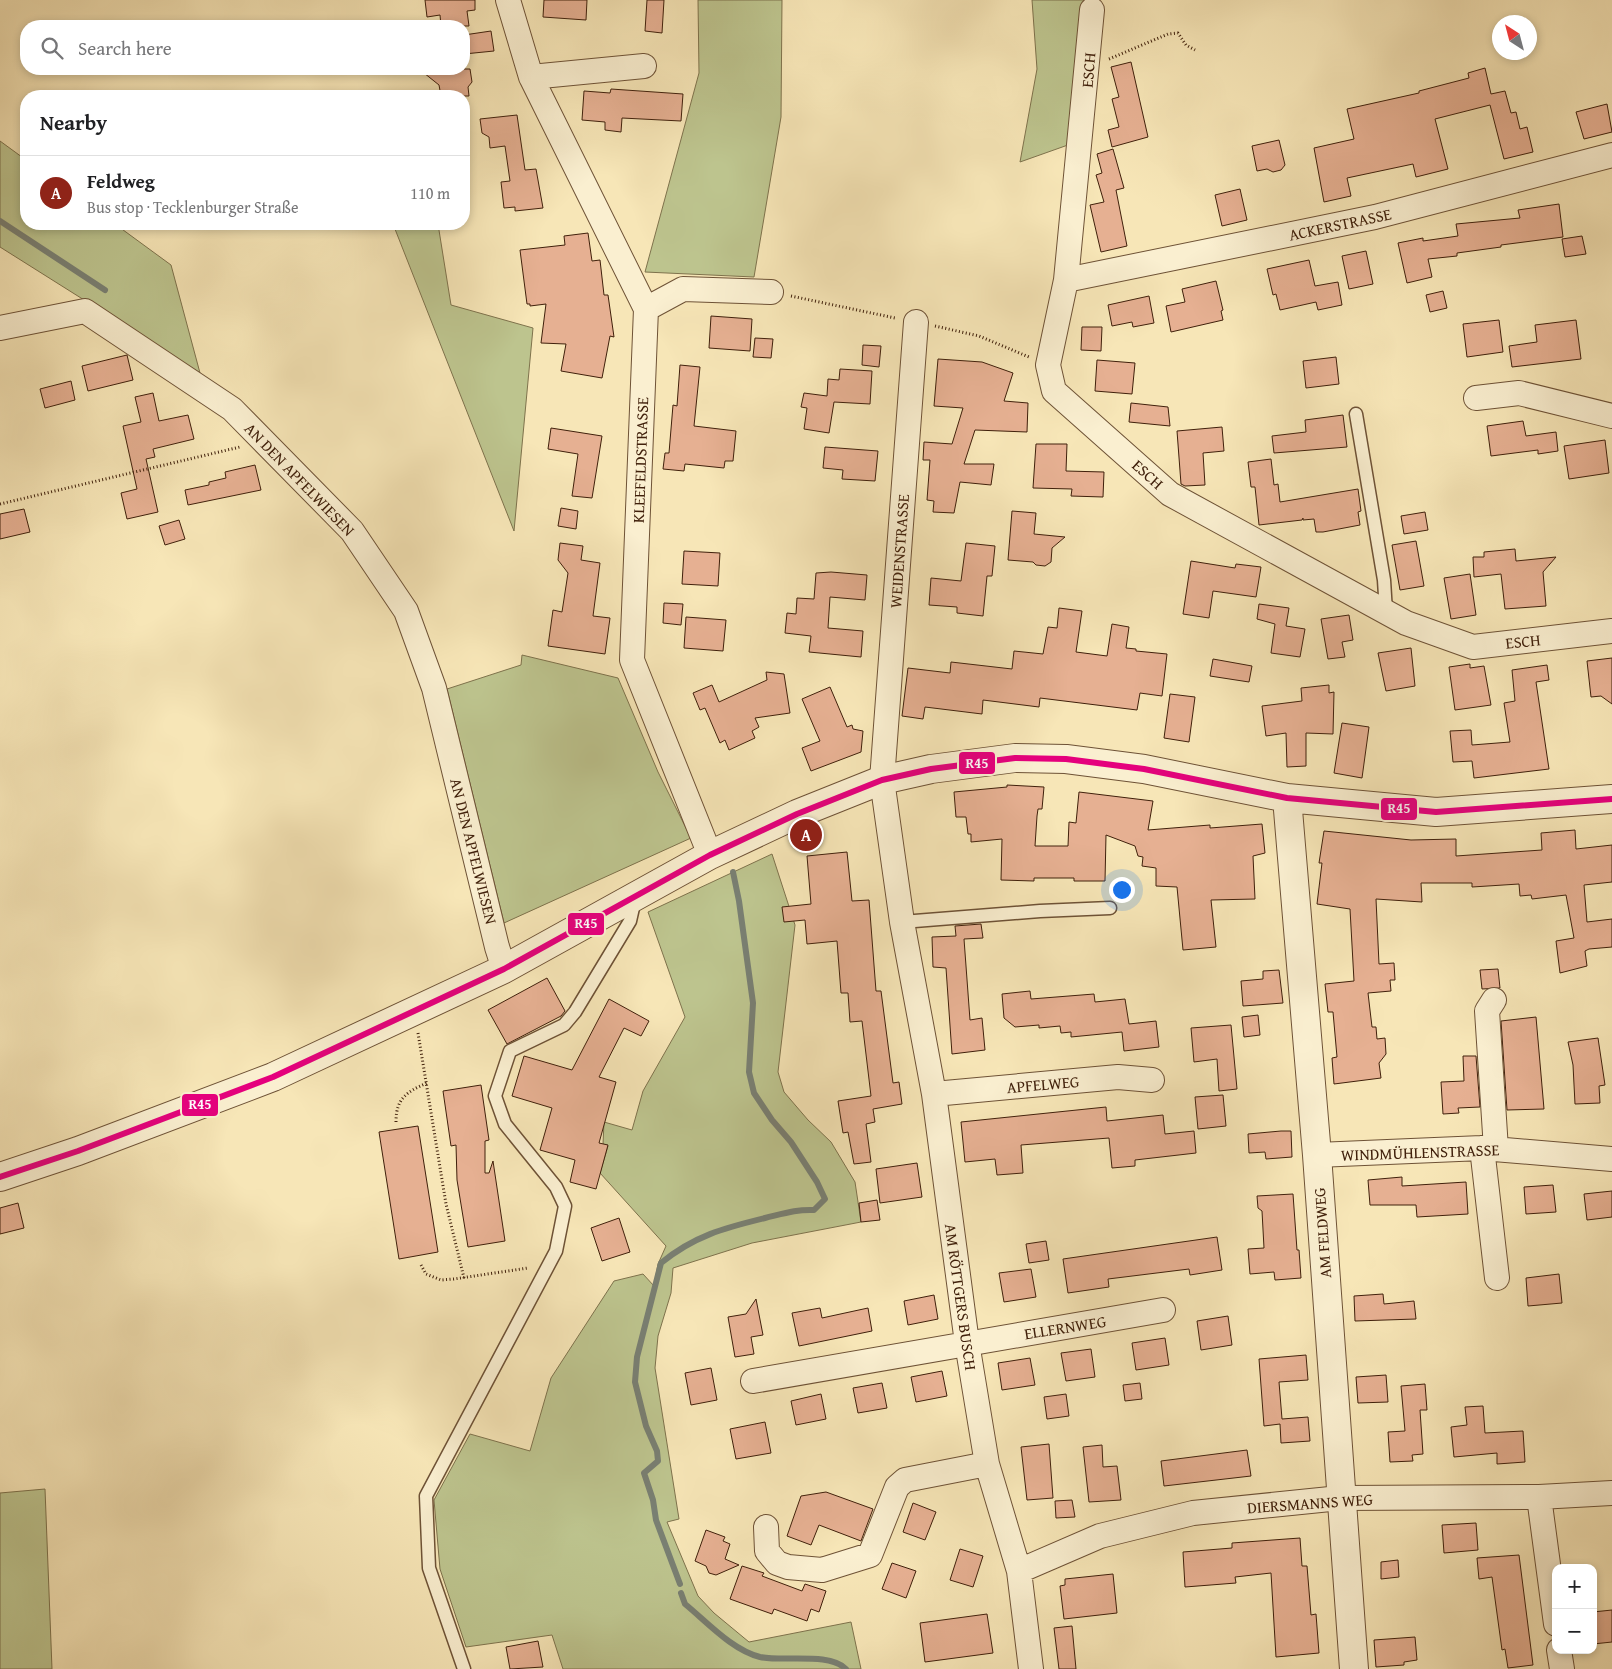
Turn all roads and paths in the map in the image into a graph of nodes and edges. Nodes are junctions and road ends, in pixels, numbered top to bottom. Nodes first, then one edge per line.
1 (508, 0) edge
2 (1092, 10) dead end
3 (1195, 50) dead end
4 (644, 66) dead end
5 (1088, 69) junction
6 (531, 77) junction
7 (1612, 155) edge
8 (1066, 280) junction
9 (771, 292) joint
10 (646, 309) junction
11 (916, 322) junction
12 (0, 328) edge
13 (1048, 365) junction
14 (1476, 398) dead end
15 (1356, 414) dead end
16 (1612, 416) edge
17 (264, 442) junction
18 (0, 504) edge
19 (1386, 612) junction
20 (1612, 631) edge
21 (882, 780) junction
22 (1287, 798) junction
23 (1612, 799) edge
24 (710, 855) junction
25 (635, 897) junction
26 (1110, 908) dead end
27 (902, 922) junction
28 (504, 969) junction
29 (1494, 1000) dead end
30 (413, 1012) junction
31 (1152, 1080) dead end
32 (427, 1083) junction
33 (934, 1094) junction
34 (396, 1122) dead end
35 (1489, 1149) junction
36 (1317, 1155) junction
37 (1612, 1159) edge
38 (0, 1177) edge
39 (421, 1264) dead end
40 (549, 1265) junction
41 (464, 1278) junction
42 (1497, 1278) dead end
43 (1163, 1310) dead end
44 (967, 1343) junction
45 (753, 1381) dead end
46 (987, 1464) junction
47 (1612, 1492) edge
48 (1539, 1497) junction
49 (1340, 1498) junction
50 (766, 1527) dead end
51 (1019, 1571) junction
52 (1554, 1609) edge
53 (1560, 1654) edge
54 (464, 1669) edge
55 (1031, 1669) edge
56 (1354, 1669) edge
57 (1562, 1669) edge

1 - 6 street, KLEEFELDSTRASSE
2 - 5 street, ESCH
3 - 5 path
4 - 6 street
5 - 8 street, ESCH
6 - 10 street, KLEEFELDSTRASSE
7 - 8 street, ACKERSTRASSE
8 - 13 street, ESCH
9 - 10 street
9 - 11 path
10 - 24 street, KLEEFELDSTRASSE
11 - 13 path
11 - 21 street, WEIDENSTRASSE
12 - 17 street, AN DEN APFELWIESEN
13 - 19 street, ESCH
14 - 16 street
15 - 19 lane
17 - 18 path
17 - 28 street, AN DEN APFELWIESEN
19 - 20 street, ESCH
21 - 22 street
21 - 24 street
21 - 27 street, AM RÖTTGERS BUSCH
22 - 23 street
22 - 36 street, AM FELDWEG
24 - 25 street
25 - 28 street
25 - 40 lane
26 - 27 lane
27 - 33 street, AM RÖTTGERS BUSCH
28 - 30 street
29 - 35 street
30 - 32 path
30 - 38 street
31 - 33 street, APFELWEG
32 - 34 path
32 - 41 path
33 - 44 street, AM RÖTTGERS BUSCH
35 - 36 street, WINDMÜHLENSTRASSE
35 - 37 street, WINDMÜHLENSTRASSE
35 - 42 street
36 - 49 street, AM FELDWEG
39 - 41 path
40 - 41 path
40 - 54 lane
43 - 44 street, ELLERNWEG
44 - 45 street, ELLERNWEG
44 - 46 street, AM RÖTTGERS BUSCH
46 - 50 street
46 - 51 street, AM RÖTTGERS BUSCH
47 - 48 street, DIERSMANNS WEG
48 - 49 street, DIERSMANNS WEG
48 - 52 street
49 - 51 street, DIERSMANNS WEG
49 - 56 street, AM FELDWEG
51 - 55 street, AM RÖTTGERS BUSCH
53 - 57 street

